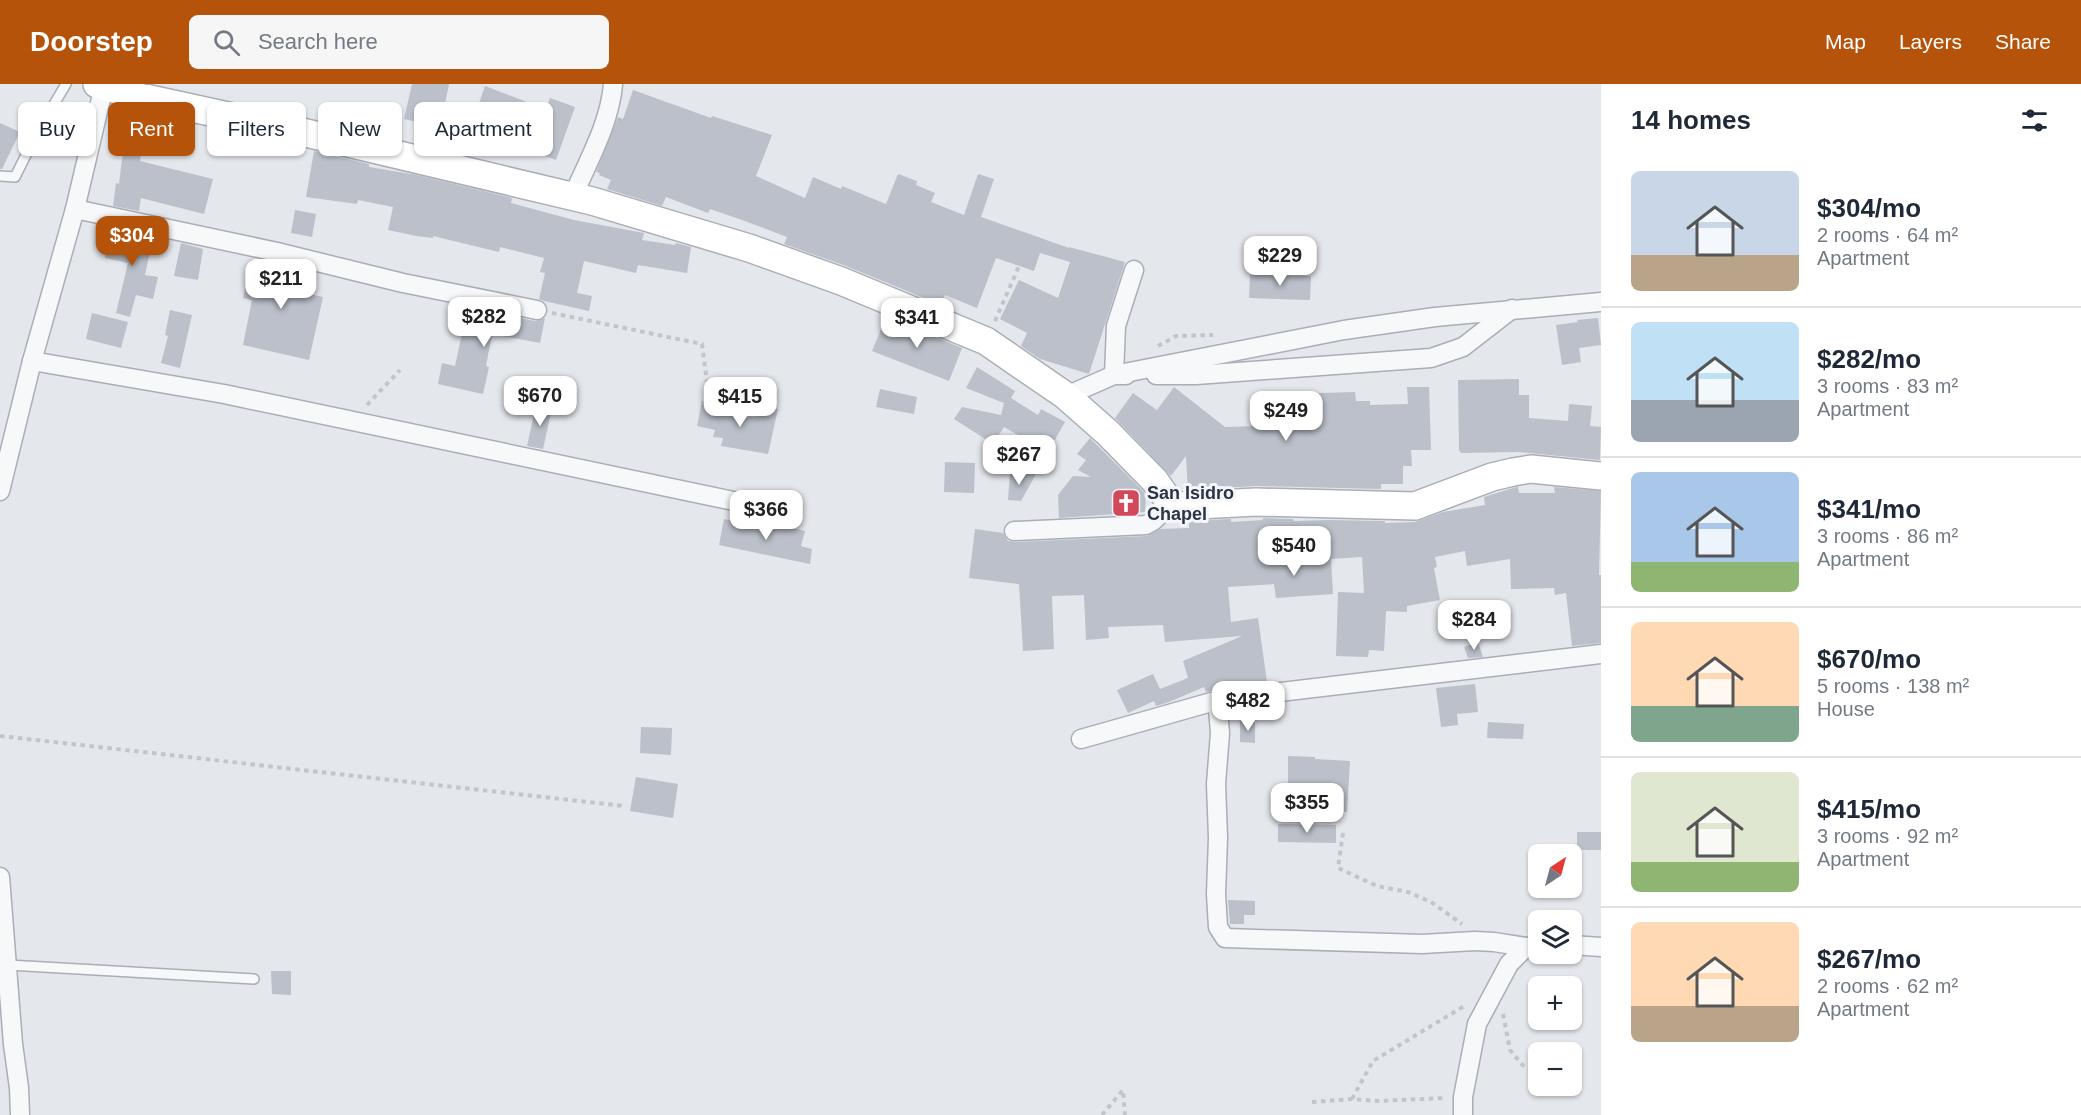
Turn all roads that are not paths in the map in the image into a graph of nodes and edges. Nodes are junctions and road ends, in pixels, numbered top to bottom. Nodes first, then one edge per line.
1 (66, 84) edge
2 (613, 84) edge
3 (101, 85) edge
4 (138, 90) edge
5 (0, 176) edge
6 (573, 196) junction
7 (75, 209) junction
8 (1134, 270) dead end
9 (1601, 302) edge
10 (1512, 309) junction
11 (537, 310) road end
12 (32, 361) junction
13 (1114, 375) junction
14 (1066, 396) junction
15 (1601, 476) edge
16 (0, 491) edge
17 (1171, 504) junction
18 (786, 512) dead end
19 (1014, 531) dead end
20 (1601, 654) edge
21 (1222, 699) junction
22 (1081, 738) dead end
23 (0, 877) edge
24 (1528, 946) edge
25 (1582, 946) edge
26 (1601, 947) edge
27 (1528, 949) edge
28 (8, 965) junction
29 (254, 979) dead end
30 (1463, 1106) edge
31 (20, 1114) edge

1 - 5 lane
2 - 6 street
3 - 4 street
3 - 7 street
4 - 6 street
6 - 14 street
7 - 11 street
7 - 12 street
8 - 13 street
9 - 10 street
10 - 13 street
10 - 13 street
12 - 16 street
12 - 18 street
13 - 14 street
14 - 17 street
15 - 17 street
17 - 19 street
20 - 21 street
21 - 22 street
21 - 24 street
23 - 28 street
25 - 26 street
27 - 30 street
28 - 29 lane
28 - 31 street

